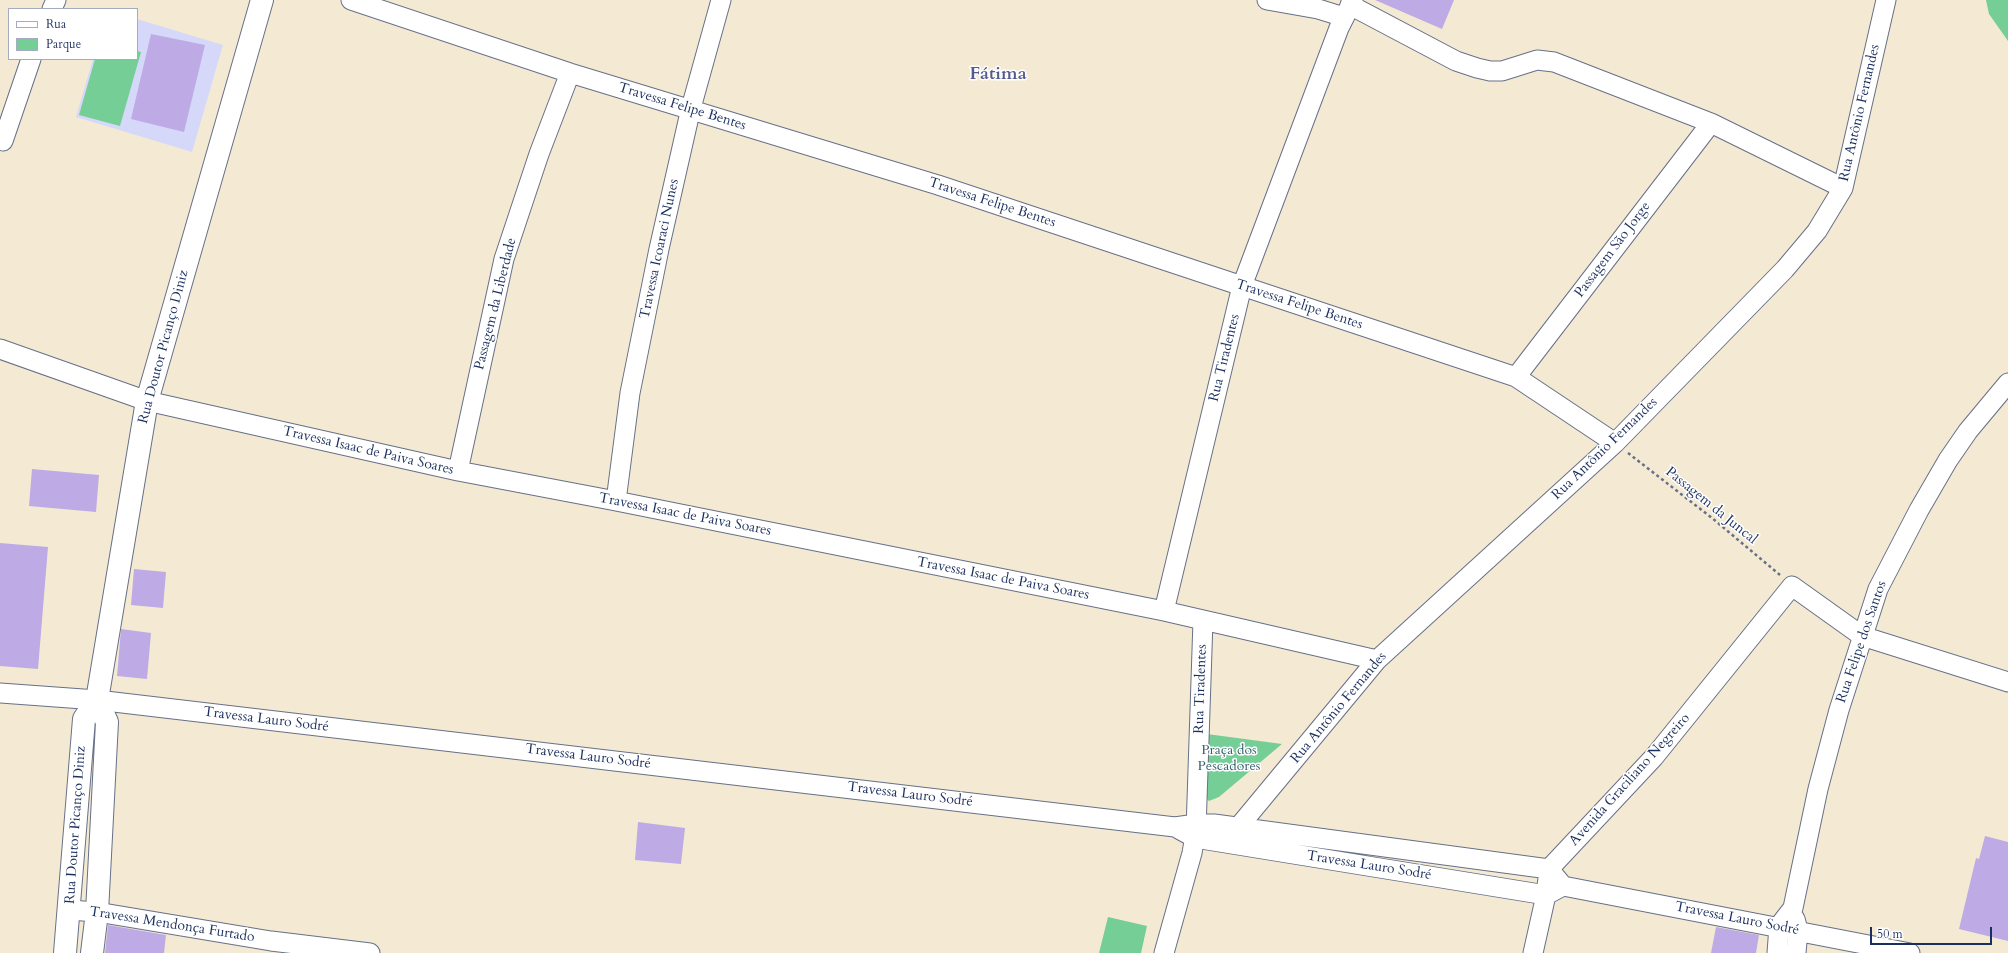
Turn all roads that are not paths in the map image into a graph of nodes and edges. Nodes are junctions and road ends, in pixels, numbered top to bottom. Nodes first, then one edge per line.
1 (262, 0) edge
2 (352, 0) edge
3 (722, 0) edge
4 (1268, 0) edge
5 (1886, 0) edge
6 (1316, 4) edge
7 (1349, 7) edge
8 (31, 60) edge
9 (570, 73) junction
10 (691, 108) junction
11 (1710, 123) junction
12 (3, 141) dead end
13 (1843, 188) junction
14 (1242, 286) junction
15 (0, 349) edge
16 (1516, 377) junction
17 (2008, 382) edge
18 (147, 401) junction
19 (1615, 443) junction
20 (458, 472) junction
21 (616, 501) junction
22 (1164, 611) junction
23 (1203, 620) junction
24 (1862, 636) junction
25 (1376, 660) junction
26 (2008, 682) edge
27 (0, 693) edge
28 (97, 700) junction
29 (1238, 827) junction
30 (1200, 829) junction
31 (1226, 842) junction
32 (1549, 869) junction
33 (1563, 886) junction
34 (1546, 895) junction
35 (1793, 908) junction
36 (70, 910) junction
37 (97, 912) junction
38 (1779, 926) junction
39 (1798, 930) junction
40 (65, 953) edge
41 (92, 953) edge
42 (370, 953) edge
43 (1164, 953) edge
44 (1533, 953) edge
45 (1777, 953) edge
46 (1796, 953) edge
47 (1910, 953) edge

1 - 18 street, Rua Doutor Picanço Diniz
2 - 9 street, Travessa Felipe Bentes
3 - 10 street, Travessa Icoaraci Nunes
4 - 6 street
5 - 13 street, Rua Antônio Fernandes
6 - 7 street
7 - 11 street
7 - 14 street, Rua Tiradentes
8 - 12 street
9 - 10 street, Travessa Felipe Bentes
9 - 20 street, Passagem da Liberdade
10 - 14 street, Travessa Felipe Bentes
10 - 21 street, Travessa Icoaraci Nunes
11 - 13 street
11 - 16 street, Passagem São Jorge
13 - 19 street, Rua Antônio Fernandes
14 - 16 street, Travessa Felipe Bentes
14 - 22 street, Rua Tiradentes
15 - 18 street, Travessa Isaac de Paiva Soares
16 - 19 street, Travessa Felipe Bentes
17 - 24 street, Rua Felipe dos Santos
18 - 20 street, Travessa Isaac de Paiva Soares
18 - 28 street, Rua Doutor Picanço Diniz
19 - 25 street, Rua Antônio Fernandes
20 - 21 street, Travessa Isaac de Paiva Soares
21 - 22 street, Travessa Isaac de Paiva Soares
22 - 23 street, Travessa Isaac de Paiva Soares
23 - 25 street, Travessa Isaac de Paiva Soares
23 - 30 street, Rua Tiradentes
24 - 26 street
24 - 32 street, Avenida Graciliano Negreiro
24 - 35 street, Rua Felipe dos Santos
25 - 29 street, Rua Antônio Fernandes
27 - 28 street, Travessa Lauro Sodré
28 - 30 street, Travessa Lauro Sodré
28 - 36 street, Rua Doutor Picanço Diniz
28 - 37 street, Rua Doutor Picanço Diniz
29 - 30 street, Travessa Lauro Sodré
29 - 31 street, Rua Antônio Fernandes
29 - 32 street, Travessa Lauro Sodré
30 - 31 street, Travessa Lauro Sodré
30 - 43 street
31 - 34 street, Travessa Lauro Sodré
32 - 33 street
32 - 34 street
33 - 34 street
33 - 38 street, Travessa Lauro Sodré
34 - 44 street
35 - 38 street, Rua Felipe dos Santos
35 - 39 street, Rua Felipe dos Santos
36 - 37 street, Travessa Mendonça Furtado
36 - 40 street, Rua Doutor Picanço Diniz
37 - 41 street, Rua Doutor Picanço Diniz
37 - 42 street, Travessa Mendonça Furtado
38 - 39 street, Travessa Lauro Sodré
38 - 45 street
39 - 46 street, Rua Felipe dos Santos
39 - 47 street, Travessa Lauro Sodré

